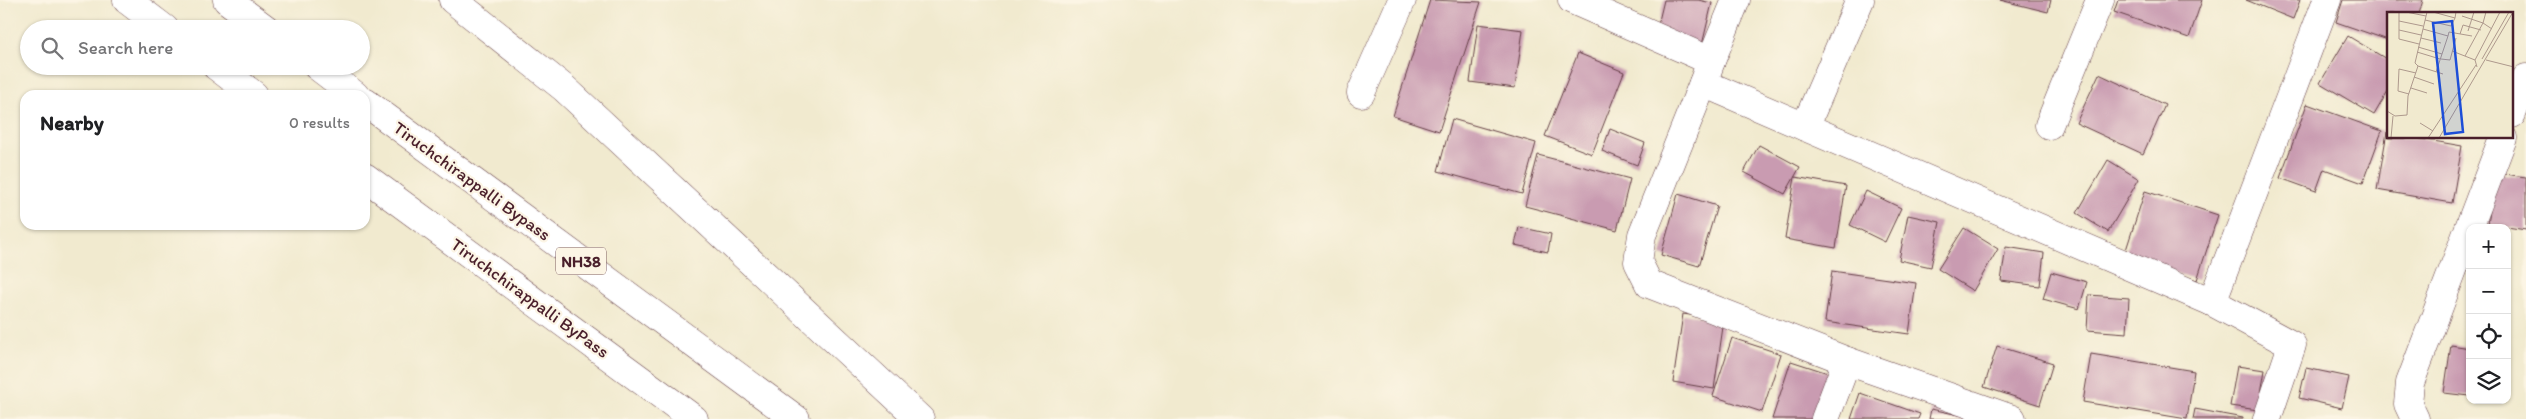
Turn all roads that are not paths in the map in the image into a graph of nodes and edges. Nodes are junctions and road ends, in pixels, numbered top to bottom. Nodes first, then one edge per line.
1 (127, 0) edge
2 (228, 0) edge
3 (453, 0) edge
4 (1402, 0) edge
5 (1572, 0) edge
6 (1736, 0) edge
7 (1860, 0) edge
8 (2100, 0) edge
9 (2326, 0) edge
10 (153, 20) edge
11 (254, 20) edge
12 (1707, 72) junction
13 (228, 75) edge
14 (328, 75) edge
15 (2526, 78) edge
16 (247, 90) edge
17 (348, 90) edge
18 (1361, 93) dead end
19 (370, 106) edge
20 (2514, 109) edge
21 (2049, 125) dead end
22 (1805, 127) junction
23 (2504, 139) edge
24 (370, 181) edge
25 (2212, 302) junction
26 (1847, 361) junction
27 (694, 419) edge
28 (796, 419) edge
29 (920, 419) edge
30 (1825, 419) edge
31 (2012, 419) edge
32 (2267, 419) edge
33 (2414, 419) edge

1 - 10 main road
2 - 11 main road
3 - 29 main road
4 - 18 main road
5 - 12 main road
6 - 12 main road
7 - 22 main road
8 - 21 main road
9 - 25 main road
12 - 22 main road
12 - 26 main road
13 - 16 main road
14 - 17 main road
15 - 20 main road
19 - 28 main road, Tiruchchirappalli Bypass / NH38
22 - 25 main road
23 - 33 main road
24 - 27 main road, Tiruchchirappalli ByPass
25 - 32 main road
26 - 30 main road
26 - 31 main road

